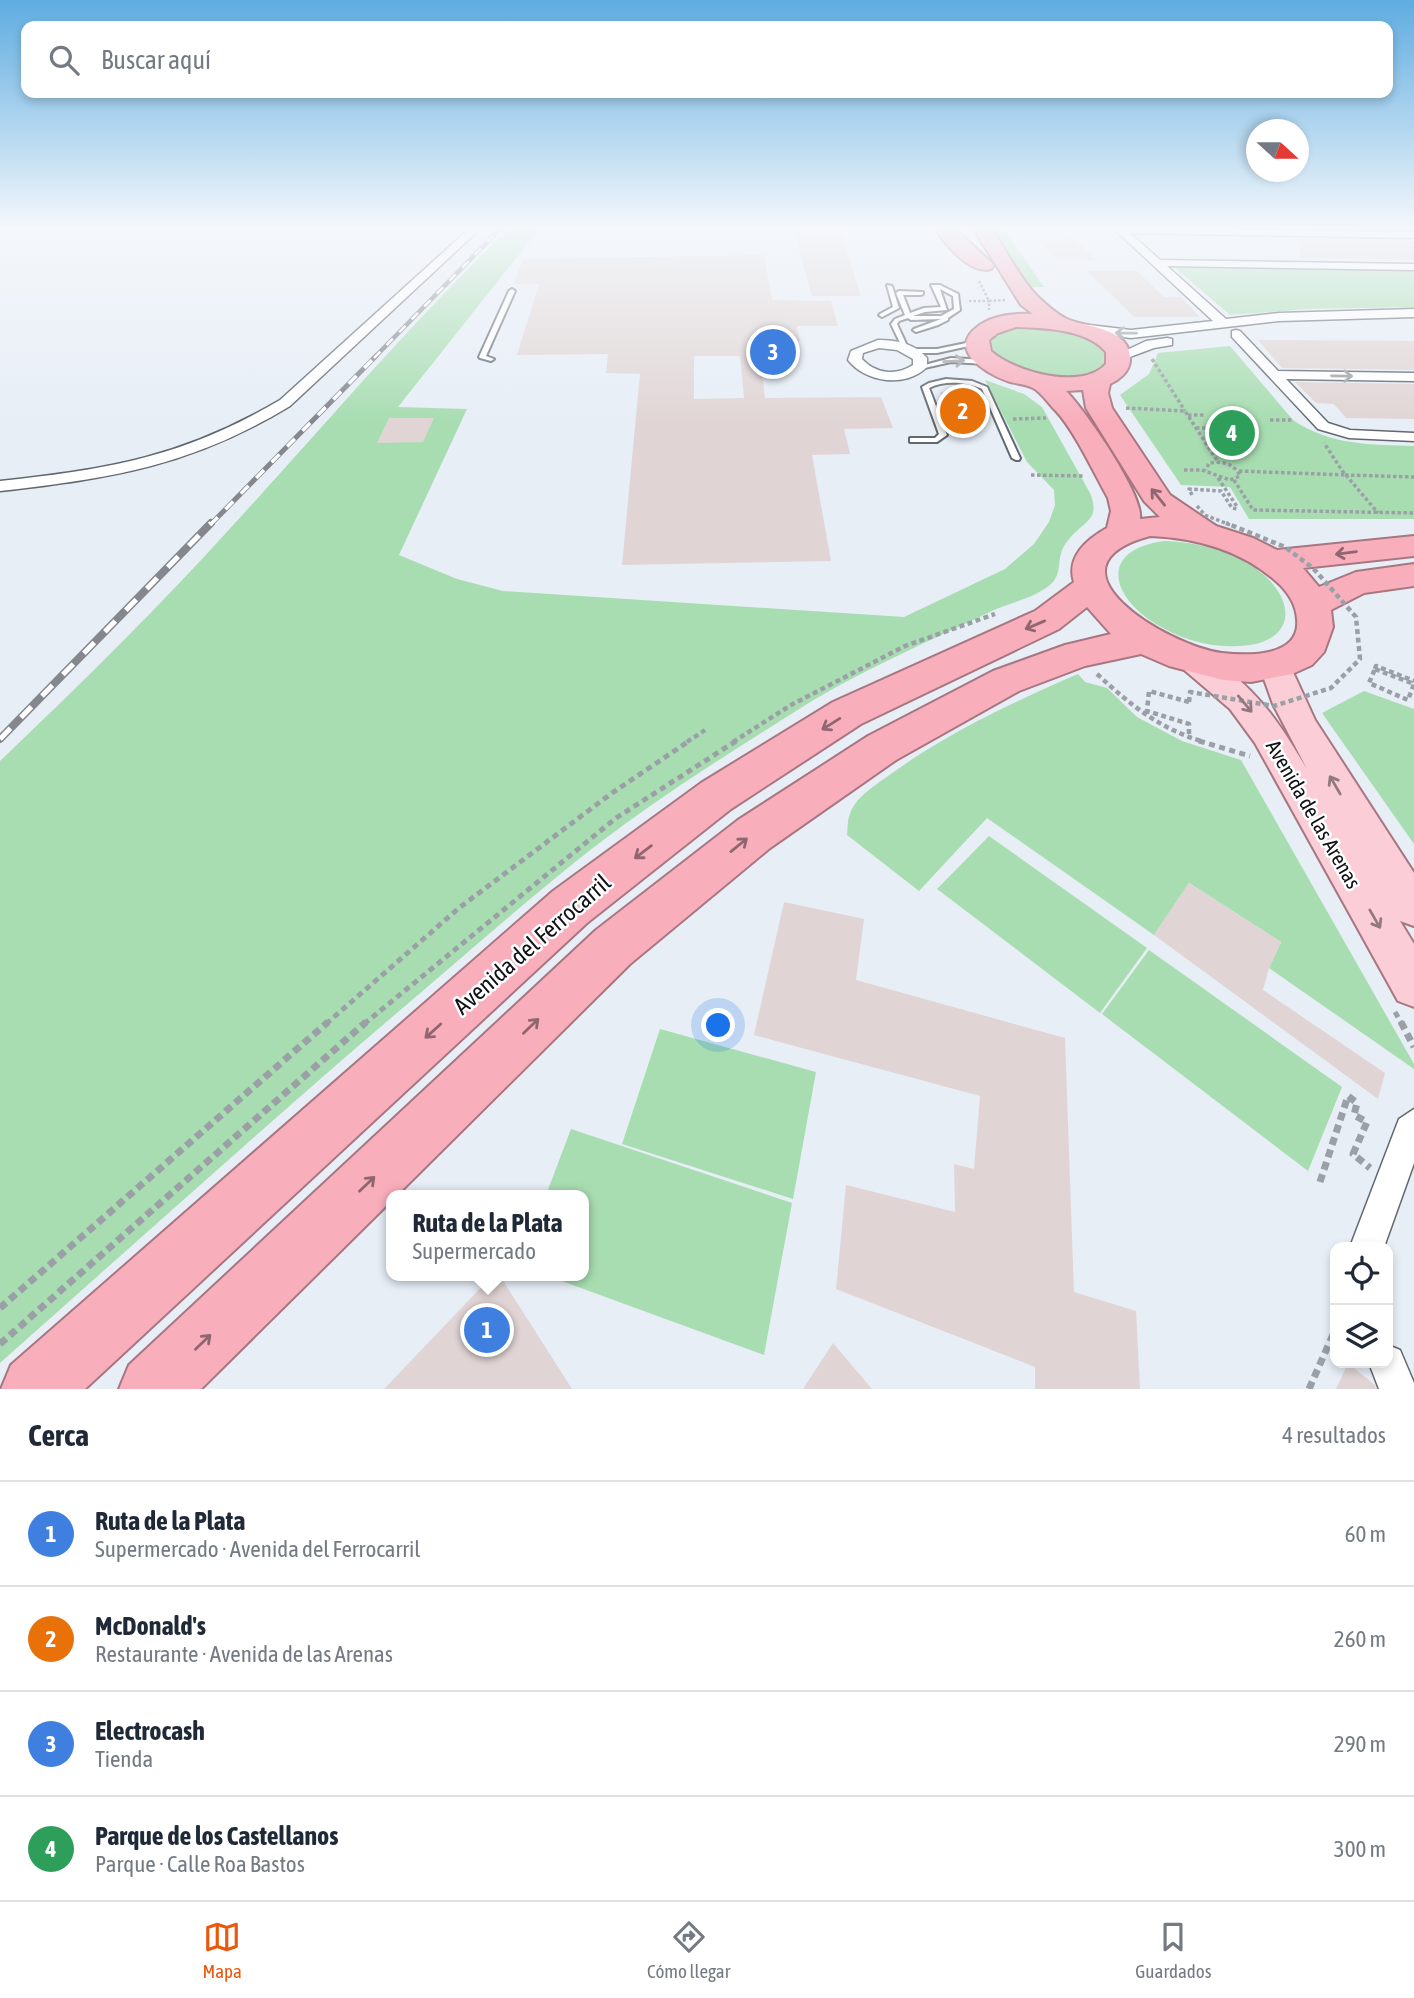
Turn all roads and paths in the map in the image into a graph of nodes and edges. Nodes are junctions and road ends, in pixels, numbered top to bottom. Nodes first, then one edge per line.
1 (406, 293) edge
2 (511, 293) edge
3 (891, 293) edge
4 (938, 293) edge
5 (953, 293) edge
6 (999, 293) edge
7 (1024, 293) edge
8 (1189, 293) edge
9 (920, 294) joint
10 (989, 300) dead end
11 (973, 301) dead end
12 (924, 310) junction
13 (1414, 313) edge
14 (881, 314) dead end
15 (951, 315) junction
16 (905, 317) junction
17 (1056, 322) junction
18 (1222, 322) junction
19 (1414, 322) edge
20 (999, 323) junction
21 (1079, 328) junction
22 (915, 330) dead end
23 (1236, 334) junction
24 (1143, 346) junction
25 (908, 349) junction
26 (983, 353) junction
27 (1119, 357) junction
28 (491, 359) dead end
29 (920, 367) junction
30 (1274, 375) junction
31 (1414, 377) edge
32 (1098, 380) junction
33 (1042, 382) junction
34 (1122, 408) dead end
35 (1186, 413) junction
36 (1206, 415) dead end
37 (1075, 418) junction
38 (999, 419) junction
39 (1196, 428) junction
40 (1212, 428) dead end
41 (1332, 430) junction
42 (1414, 437) edge
43 (913, 440) dead end
44 (1016, 458) dead end
45 (1218, 462) junction
46 (1184, 470) dead end
47 (1206, 470) junction
48 (1239, 471) junction
49 (1031, 475) dead end
50 (1345, 475) junction
51 (1109, 476) junction
52 (1414, 477) edge
53 (1218, 478) junction
54 (1234, 480) junction
55 (0, 486) edge
56 (1378, 513) junction
57 (1414, 513) edge
58 (1205, 520) junction
59 (1122, 531) junction
60 (1414, 546) edge
61 (1272, 561) junction
62 (1414, 575) edge
63 (1091, 586) junction
64 (1313, 604) junction
65 (1125, 653) junction
66 (1275, 665) junction
67 (1375, 669) junction
68 (1198, 673) junction
69 (1414, 681) edge
70 (1228, 700) junction
71 (705, 730) dead end
72 (1189, 738) junction
73 (1246, 747) dead end
74 (1414, 907) edge
75 (1404, 998) edge
76 (1414, 1047) edge
77 (1414, 1125) edge
78 (1369, 1166) dead end
79 (1320, 1182) dead end
80 (1369, 1242) edge
81 (0, 1308) edge
82 (1330, 1341) edge
83 (1389, 1368) edge
84 (35, 1389) edge
85 (153, 1389) edge
86 (1309, 1389) edge
87 (1398, 1389) edge

1 - 55 street
2 - 28 lane
3 - 14 lane
4 - 12 lane
5 - 15 lane
6 - 20 highway
7 - 17 highway
8 - 18 street
9 - 12 lane
9 - 16 lane
10 - 11 path
12 - 16 lane
13 - 18 street
15 - 16 lane
15 - 22 lane
16 - 25 lane
17 - 20 highway
17 - 21 highway
18 -> 21 street
19 - 23 street
20 - 26 highway
21 - 27 highway
23 - 24 street
23 - 30 street
24 - 27 street
24 - 35 path
25 - 26 lane
25 - 29 street
25 - 29 street
29 -> 26 lane
26 - 33 highway
27 - 32 highway
30 -> 31 street
30 - 41 street
32 - 33 highway
58 -> 32 highway
33 - 37 highway
34 - 35 path
35 - 36 path
35 - 39 path
37 - 38 path
37 - 51 highway
38 - 43 lane
38 - 44 lane
39 - 40 path
39 - 45 path
41 - 42 street
41 - 50 path
45 - 47 path
45 - 48 path
46 - 47 path
47 - 53 path
48 - 50 path
48 - 54 path
49 - 51 path
50 - 52 path
50 - 56 path
51 - 59 highway
53 - 54 path
53 - 58 path
54 - 56 path
56 - 57 path
58 - 59 highway
58 - 61 highway
58 - 70 path, bridge
59 - 63 highway
60 -> 61 highway
61 - 64 highway
62 - 64 highway
63 - 65 highway
63 -> 84 highway, Avenida del Ferrocarril
64 - 66 highway
65 - 68 highway
65 - 72 path
85 -> 65 highway
66 - 68 highway
74 -> 66 main road, Avenida de las Arenas
67 - 67 path
67 - 69 path
68 - 70 main road, Avenida de las Arenas
68 - 70 path
70 - 72 path, bridge
70 -> 75 main road, Avenida de las Arenas
71 - 81 path
72 - 73 path
75 - 76 path
77 - 80 street
78 - 79 path
82 - 86 path
83 - 87 street

